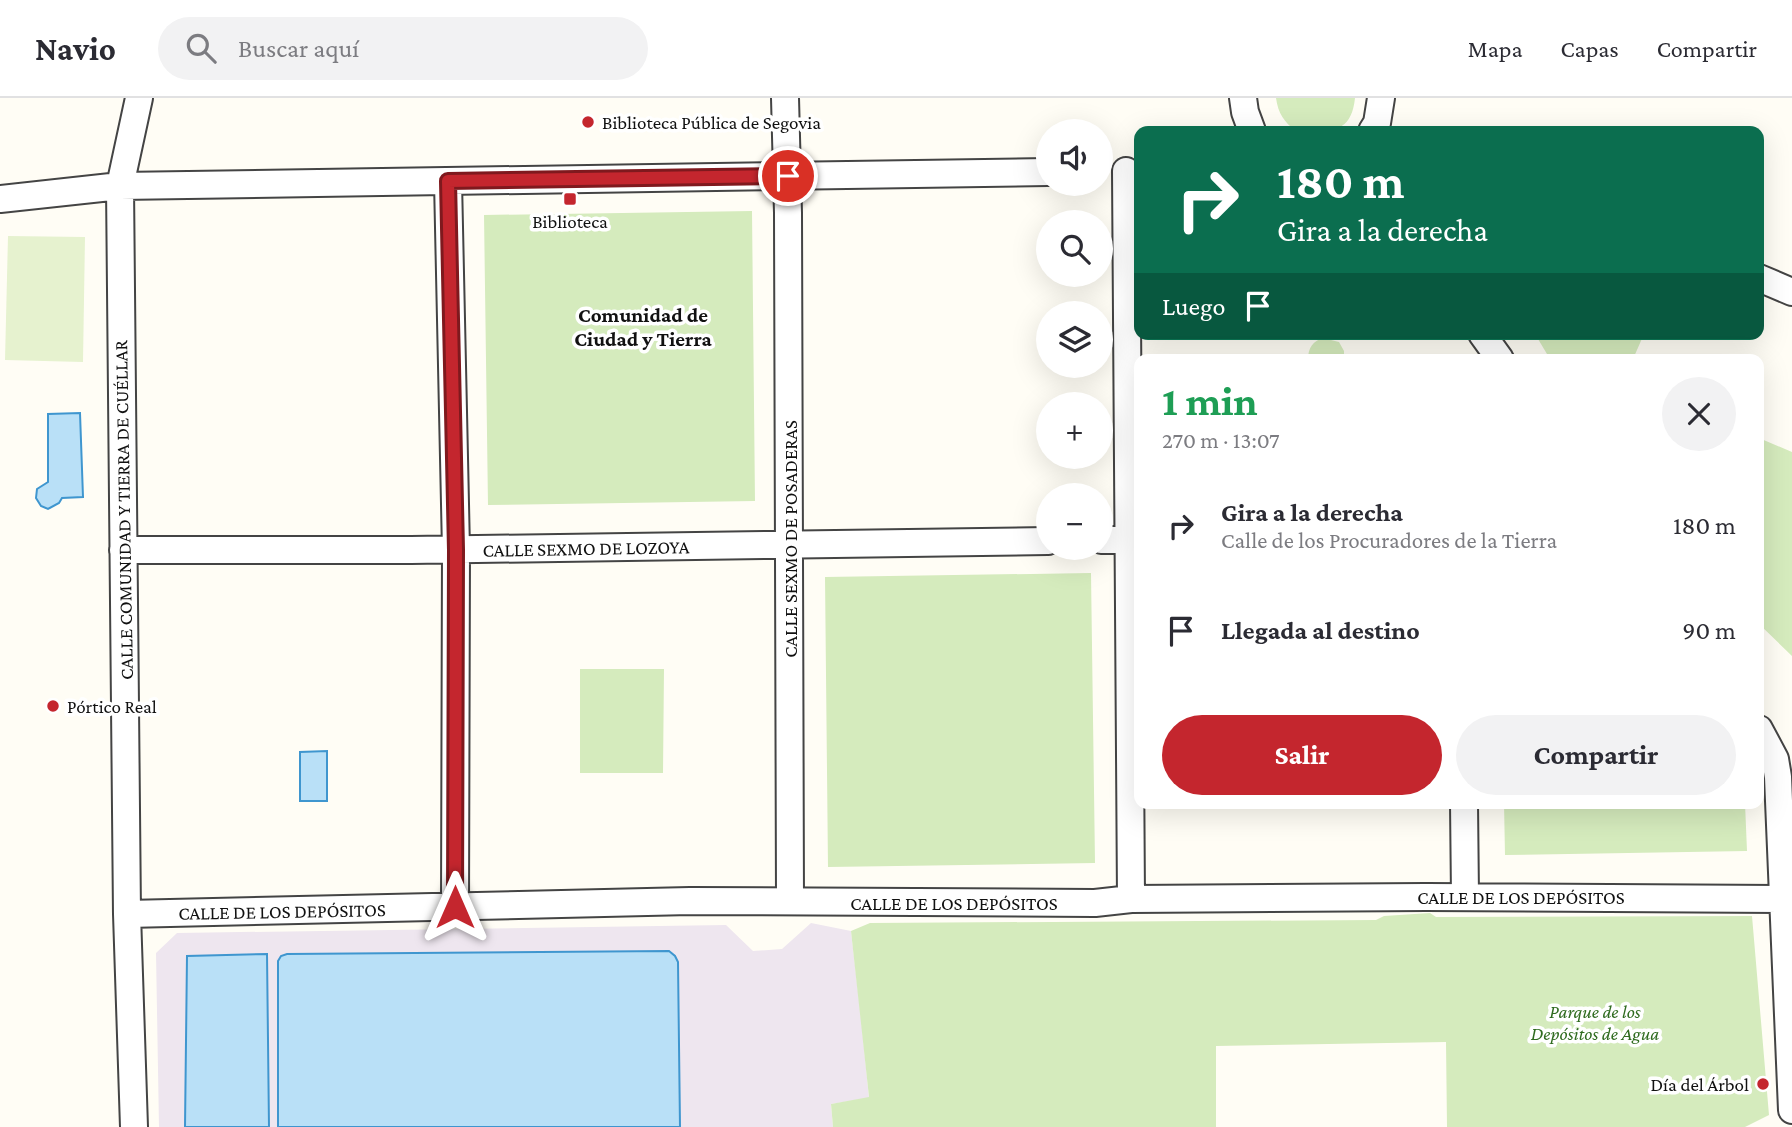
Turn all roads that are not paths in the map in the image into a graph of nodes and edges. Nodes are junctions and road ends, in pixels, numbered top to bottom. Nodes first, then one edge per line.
1 (139, 98) edge
2 (785, 98) edge
3 (1122, 171) edge
4 (1036, 172) edge
5 (788, 176) junction
6 (448, 181) junction
7 (120, 186) junction
8 (0, 199) edge
9 (1764, 280) edge
10 (1792, 292) edge
11 (1113, 540) edge
12 (1134, 540) edge
13 (1036, 541) edge
14 (790, 545) junction
15 (124, 550) junction
16 (456, 550) junction
17 (1764, 738) edge
18 (1464, 809) edge
19 (1465, 898) junction
20 (1131, 899) junction
21 (1782, 899) junction
22 (790, 901) junction
23 (455, 907) junction
24 (127, 914) junction
25 (1790, 1043) edge
26 (1792, 1110) edge
27 (134, 1127) edge

1 - 7 street, CALLE COMUNIDAD Y TIERRA DE CUÉLLAR
2 - 5 street, CALLE SEXMO DE POSADERAS
3 - 12 street
4 - 5 street
5 - 6 street
5 - 14 street, CALLE SEXMO DE POSADERAS
6 - 7 street
6 - 16 street
7 - 8 street
7 - 15 street, CALLE COMUNIDAD Y TIERRA DE CUÉLLAR
9 - 10 street
11 - 12 street
12 - 20 street
13 - 14 street, CALLE SEXMO DE LOZOYA
14 - 16 street, CALLE SEXMO DE LOZOYA
14 - 22 street, CALLE SEXMO DE POSADERAS
15 - 16 street, CALLE SEXMO DE LOZOYA
15 - 24 street, CALLE COMUNIDAD Y TIERRA DE CUÉLLAR
16 - 23 street
17 - 21 street
18 - 19 street
19 - 20 street, CALLE DE LOS DEPÓSITOS
19 - 21 street, CALLE DE LOS DEPÓSITOS
20 - 22 street, CALLE DE LOS DEPÓSITOS
21 - 25 street
22 - 23 street, CALLE DE LOS DEPÓSITOS
23 - 24 street, CALLE DE LOS DEPÓSITOS
24 - 27 street, CALLE COMUNIDAD Y TIERRA DE CUÉLLAR
25 - 26 street

